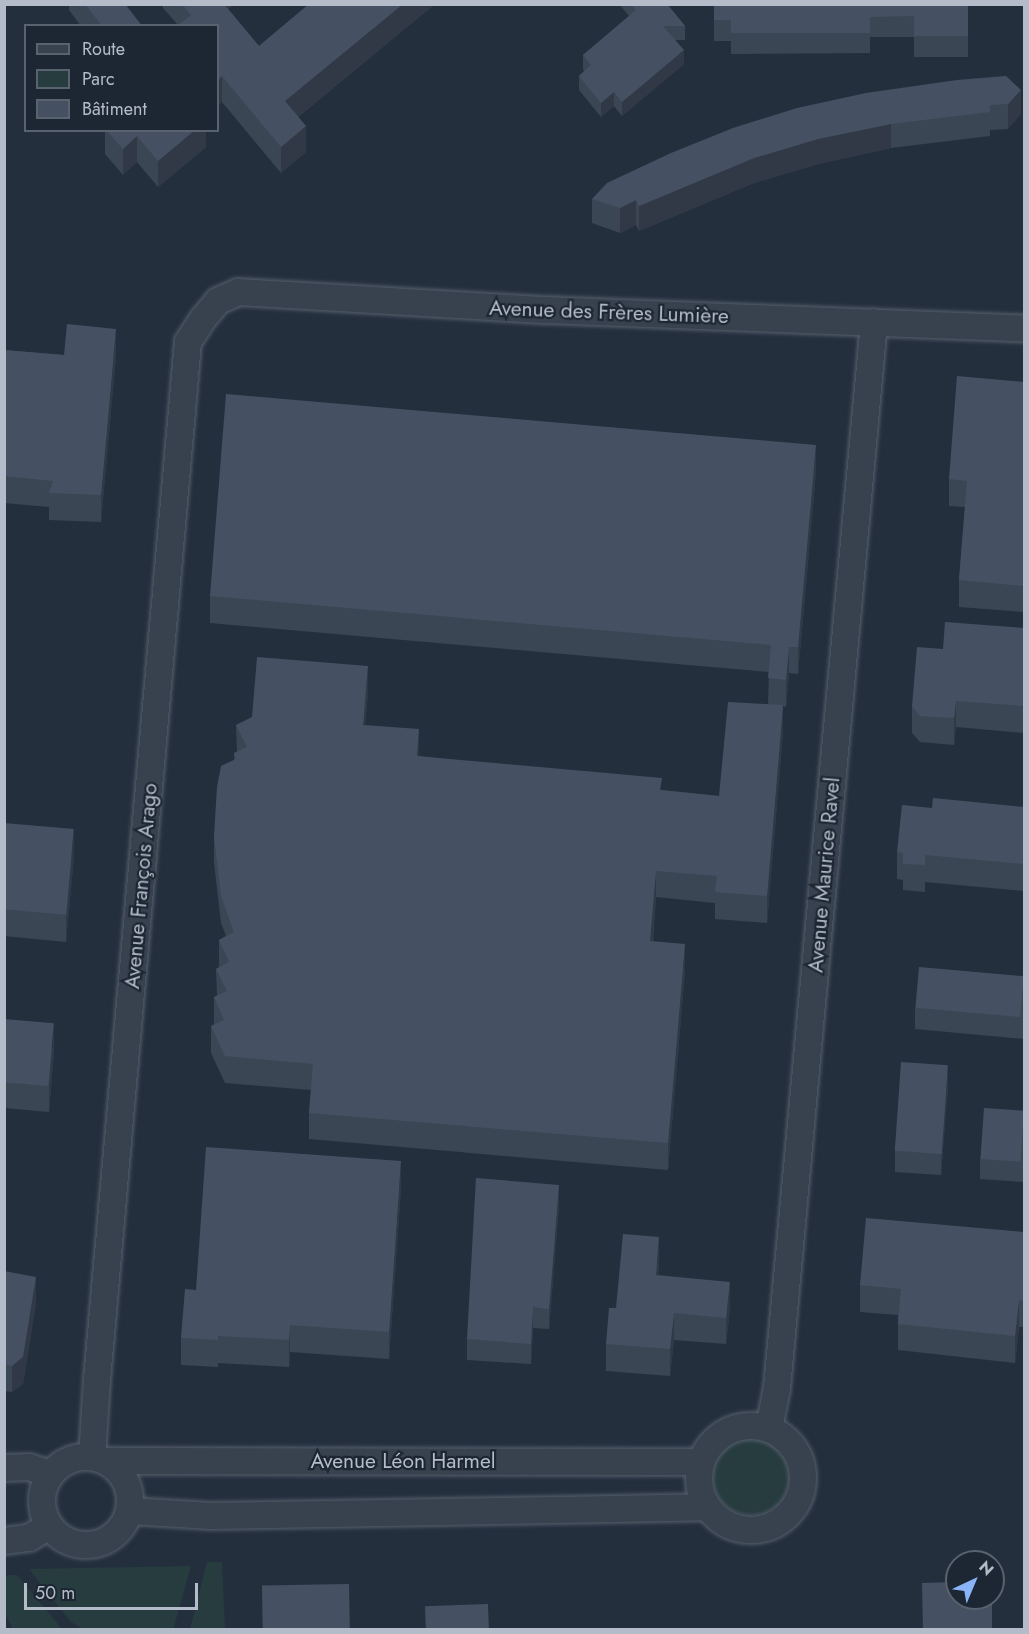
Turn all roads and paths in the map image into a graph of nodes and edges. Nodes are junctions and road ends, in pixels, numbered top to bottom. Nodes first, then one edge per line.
1 (203, 319) joint
2 (874, 322) junction
3 (1024, 328) edge
4 (769, 1428) junction
5 (99, 1459) junction
6 (700, 1462) junction
7 (4, 1468) edge
8 (51, 1474) junction
9 (707, 1508) junction
10 (130, 1511) junction
11 (49, 1526) junction
12 (4, 1541) edge

1 - 2 street, Avenue des Frères Lumière
1 - 5 street, Avenue François Arago
2 - 3 street, Avenue des Frères Lumière
2 - 4 street, Avenue Maurice Ravel
4 - 6 street
4 - 9 street
5 - 6 street, Avenue Léon Harmel
5 - 8 street
5 - 10 street
6 - 9 street
7 - 8 street
8 - 11 street
9 - 10 street
10 - 11 street
11 - 12 street

